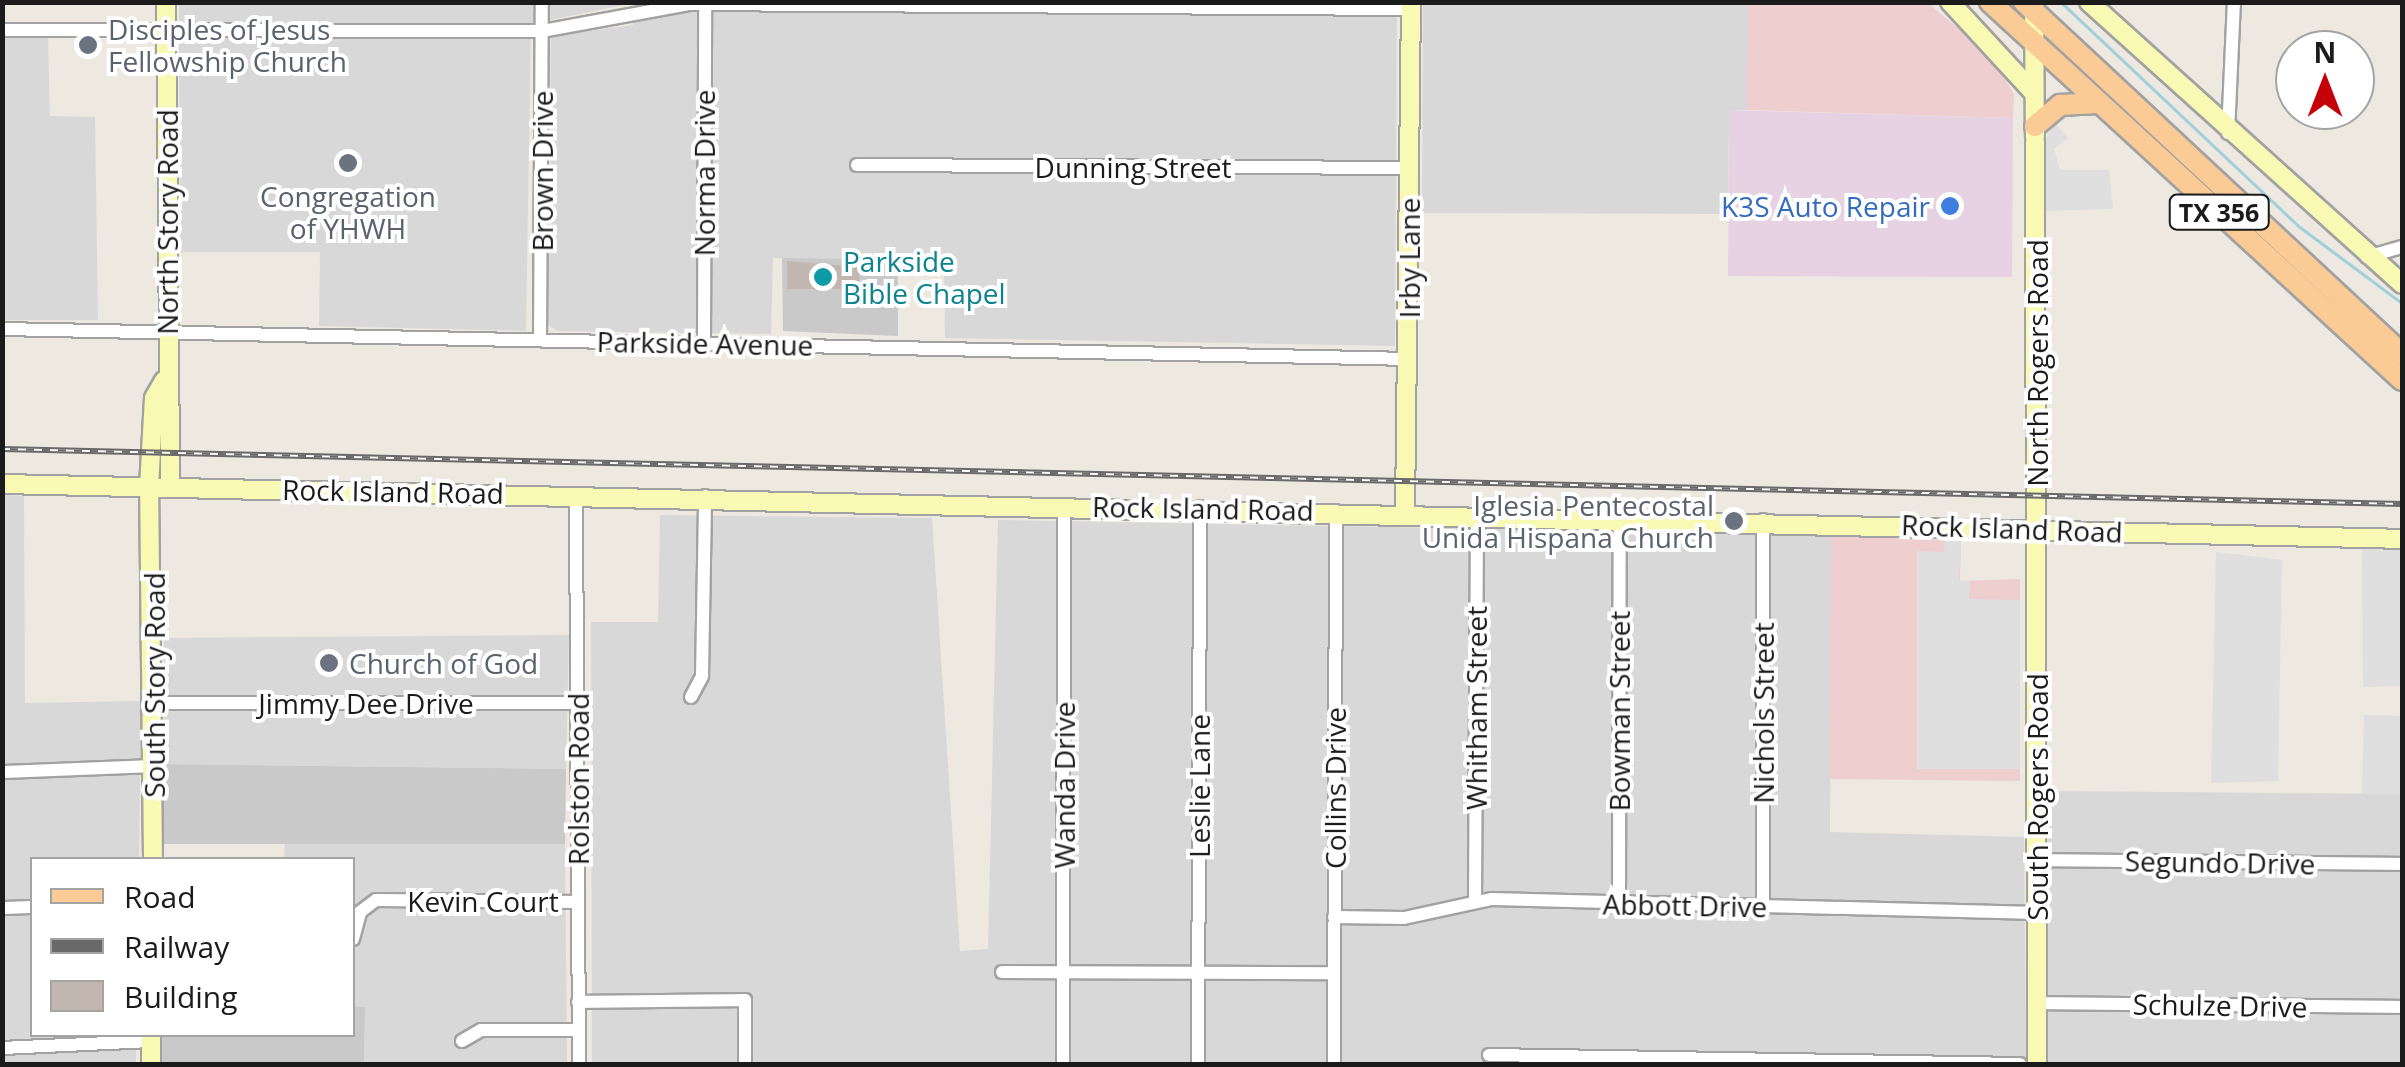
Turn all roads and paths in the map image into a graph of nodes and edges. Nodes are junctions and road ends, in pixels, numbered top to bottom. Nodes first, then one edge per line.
1 (166, 2) edge
2 (542, 2) edge
3 (1950, 2) edge
4 (1990, 2) edge
5 (2089, 2) edge
6 (2234, 2) edge
7 (705, 3) edge
8 (860, 4) edge
9 (1410, 6) edge
10 (2031, 6) edge
11 (2, 30) edge
12 (166, 30) junction
13 (542, 31) junction
14 (2035, 44) junction
15 (2035, 93) junction
16 (2099, 103) junction
17 (2228, 133) junction
18 (2035, 134) junction
19 (857, 165) dead end
20 (1410, 168) junction
21 (2402, 248) edge
22 (2366, 257) junction
23 (2402, 284) edge
24 (2, 328) edge
25 (167, 331) junction
26 (540, 340) junction
27 (704, 344) junction
28 (2402, 354) edge
29 (1408, 359) junction
30 (2402, 380) edge
31 (164, 382) junction
32 (2, 484) edge
33 (149, 487) junction
34 (170, 488) junction
35 (576, 494) junction
36 (704, 496) junction
37 (1064, 504) junction
38 (1200, 507) junction
39 (155, 511) junction
40 (1336, 511) junction
41 (1405, 514) junction
42 (1477, 514) junction
43 (1620, 517) junction
44 (1763, 520) junction
45 (2038, 530) junction
46 (2402, 539) edge
47 (692, 698) dead end
48 (154, 703) junction
49 (577, 703) junction
50 (154, 766) junction
51 (2, 772) edge
52 (153, 857) edge
53 (2037, 860) junction
54 (2402, 864) edge
55 (1475, 901) junction
56 (578, 902) junction
57 (1619, 904) junction
58 (1763, 907) junction
59 (2, 908) edge
60 (30, 908) edge
61 (2038, 913) junction
62 (1334, 917) junction
63 (355, 931) edge
64 (1002, 972) dead end
65 (1064, 972) junction
66 (1199, 973) junction
67 (1334, 973) junction
68 (578, 1002) junction
69 (2037, 1003) junction
70 (2402, 1007) edge
71 (578, 1030) junction
72 (151, 1038) edge
73 (462, 1041) dead end
74 (2, 1048) edge
75 (1489, 1055) dead end
76 (1582, 1060) edge
77 (150, 1064) edge
78 (579, 1064) edge
79 (745, 1064) edge
80 (1063, 1064) edge
81 (1198, 1064) edge
82 (1334, 1064) edge
83 (2020, 1064) edge
84 (2037, 1064) edge

1 - 12 main road, North Story Road
2 - 13 street, Brown Drive
3 - 15 main road
4 - 14 main road, TX 356
5 - 17 main road
6 - 17 street
7 - 8 street
7 - 13 street
7 - 27 street, Norma Drive
8 - 9 street
9 - 20 main road, Irby Lane
10 - 14 main road, North Rogers Road
10 - 28 main road, TX 356
11 - 12 street
12 - 13 street
12 - 25 main road, North Story Road
13 - 26 street, Brown Drive
14 - 15 main road, North Rogers Road
14 - 16 main road, TX 356
15 - 18 main road, North Rogers Road
16 - 18 main road
16 - 30 main road, TX 356
17 - 22 main road
18 - 45 main road, North Rogers Road
19 - 20 street, Dunning Street
20 - 29 main road, Irby Lane
21 - 22 street
22 - 23 main road
24 - 25 street, Parkside Avenue
25 - 26 street, Parkside Avenue
25 - 31 main road, North Story Road
26 - 27 street, Parkside Avenue
27 - 29 street, Parkside Avenue
29 - 41 main road, Irby Lane
31 - 33 main road, North Story Road
31 - 34 main road, North Story Road
32 - 33 main road, Rock Island Road
33 - 34 main road, Rock Island Road
33 - 39 main road, South Story Road
34 - 35 main road, Rock Island Road
34 - 39 main road
35 - 36 main road, Rock Island Road
35 - 49 street, Rolston Road
36 - 37 main road, Rock Island Road
36 - 47 street
37 - 38 main road, Rock Island Road
37 - 65 street, Wanda Drive
38 - 40 main road, Rock Island Road
38 - 66 street, Leslie Lane
39 - 48 main road, South Story Road
40 - 41 main road, Rock Island Road
40 - 62 street, Collins Drive
41 - 42 main road, Rock Island Road
42 - 43 main road, Rock Island Road
42 - 55 street, Whitham Street
43 - 44 main road, Rock Island Road
43 - 57 street, Bowman Street
44 - 45 main road, Rock Island Road
44 - 58 street, Nichols Street
45 - 46 main road, Rock Island Road
45 - 53 main road, South Rogers Road
48 - 49 street, Jimmy Dee Drive
48 - 50 main road, South Story Road
49 - 56 street, Rolston Road
50 - 51 street
50 - 52 main road, South Story Road
53 - 54 street, Segundo Drive
53 - 61 main road, South Rogers Road
55 - 57 street, Abbott Drive
55 - 62 street, Abbott Drive
56 - 63 street, Kevin Court
56 - 68 street, Rolston Road
57 - 58 street, Abbott Drive
58 - 61 street, Abbott Drive
59 - 60 street
61 - 69 main road, South Rogers Road
62 - 67 street, Collins Drive
64 - 65 street
65 - 66 street
65 - 80 street, Wanda Drive
66 - 67 street
66 - 81 street, Leslie Lane
67 - 82 street, Collins Drive
68 - 71 street, Rolston Road
68 - 79 street
69 - 70 street, Schulze Drive
69 - 84 main road, South Rogers Road
71 - 73 street
71 - 78 street, Rolston Road
72 - 74 street
72 - 77 main road
75 - 76 street
76 - 83 street

